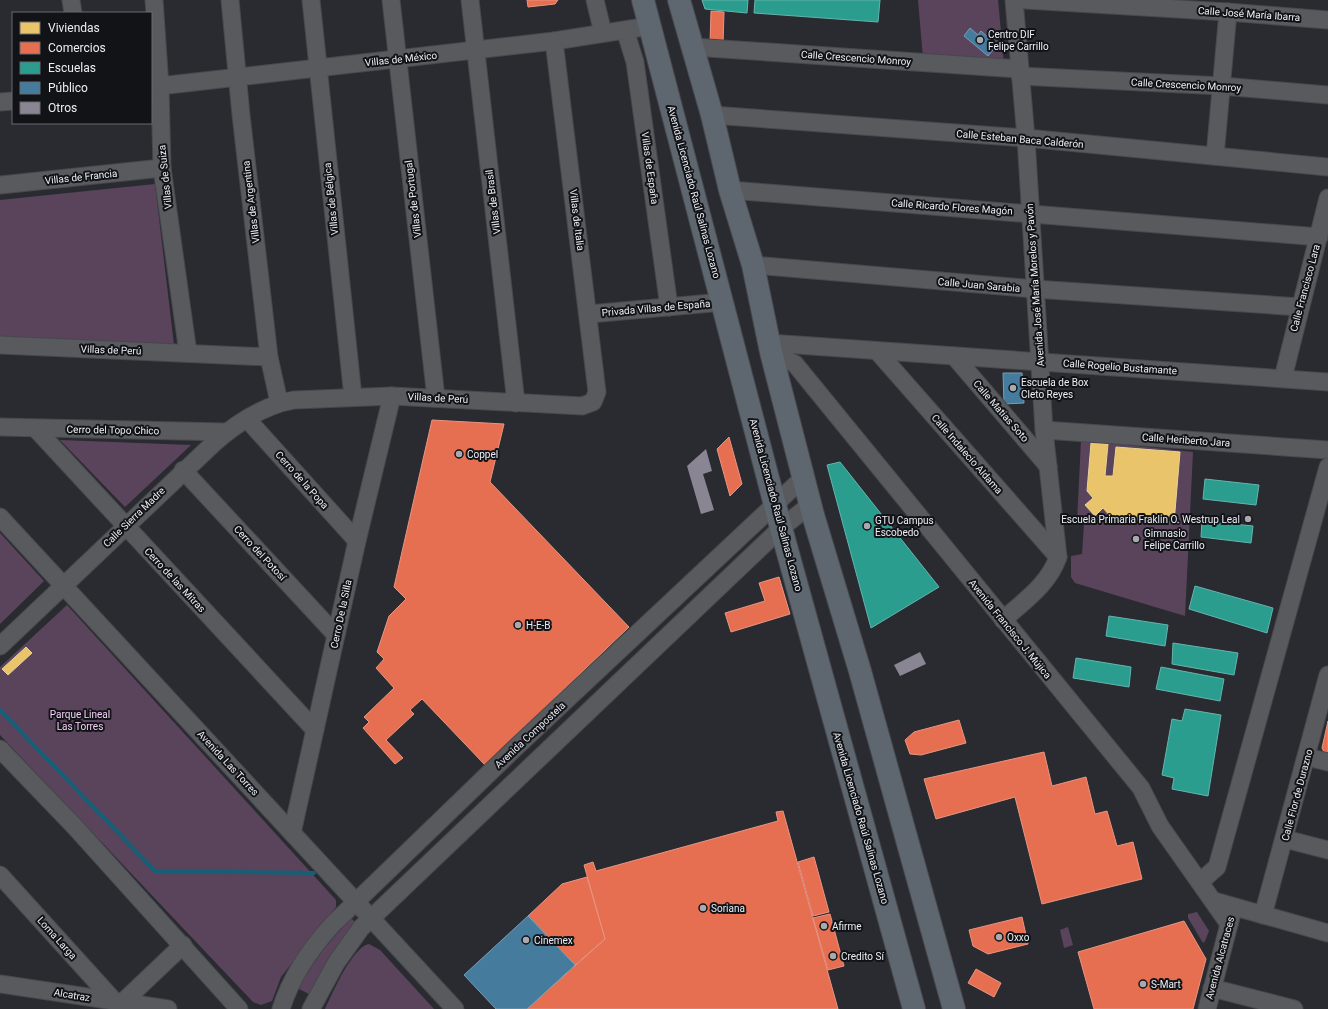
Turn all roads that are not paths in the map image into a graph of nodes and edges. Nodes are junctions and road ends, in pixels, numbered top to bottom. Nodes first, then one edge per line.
1 (71, 0) edge
2 (154, 0) edge
3 (230, 0) edge
4 (311, 0) edge
5 (391, 0) edge
6 (470, 0) edge
7 (595, 0) edge
8 (643, 0) edge
9 (680, 0) edge
10 (1014, 0) edge
11 (1026, 0) edge
12 (73, 12) edge
13 (1228, 12) junction
14 (1328, 20) edge
15 (650, 26) junction
16 (625, 30) junction
17 (603, 33) junction
18 (554, 41) junction
19 (693, 47) junction
20 (475, 50) junction
21 (397, 60) junction
22 (318, 68) junction
23 (1020, 72) junction
24 (238, 78) junction
25 (155, 86) edge
26 (1222, 86) junction
27 (1328, 95) edge
28 (712, 115) junction
29 (1026, 138) junction
30 (1215, 156) junction
31 (1328, 167) edge
32 (162, 168) junction
33 (0, 185) edge
34 (730, 190) junction
35 (1328, 198) edge
36 (1031, 213) junction
37 (1319, 237) junction
38 (753, 265) junction
39 (1035, 289) junction
40 (722, 302) junction
41 (669, 307) junction
42 (1300, 307) junction
43 (589, 314) junction
44 (0, 346) edge
45 (770, 348) junction
46 (877, 351) junction
47 (188, 353) junction
48 (954, 356) junction
49 (269, 357) junction
50 (1041, 362) junction
51 (1283, 378) junction
52 (1328, 382) edge
53 (392, 396) junction
54 (353, 398) junction
55 (436, 398) junction
56 (595, 400) joint
57 (279, 402) junction
58 (516, 403) junction
59 (247, 419) junction
60 (0, 427) edge
61 (36, 429) junction
62 (1044, 430) junction
63 (226, 432) junction
64 (1328, 450) edge
65 (1048, 466) junction
66 (1328, 467) edge
67 (183, 470) junction
68 (803, 478) junction
69 (776, 503) junction
70 (810, 505) junction
71 (0, 517) edge
72 (125, 526) junction
73 (782, 528) junction
74 (357, 541) junction
75 (1058, 557) junction
76 (63, 586) junction
77 (1003, 620) junction
78 (336, 636) junction
79 (0, 646) edge
80 (614, 656) junction
81 (630, 672) junction
82 (1328, 678) edge
83 (315, 730) junction
84 (0, 748) edge
85 (512, 751) junction
86 (1307, 757) junction
87 (1328, 762) edge
88 (528, 768) junction
89 (292, 833) junction
90 (1285, 839) junction
91 (1328, 850) edge
92 (0, 875) edge
93 (1201, 881) junction
94 (1214, 901) junction
95 (357, 902) junction
96 (1234, 906) junction
97 (1263, 914) junction
98 (372, 918) junction
99 (1230, 924) junction
100 (1328, 933) edge
101 (183, 945) junction
102 (0, 984) edge
103 (1212, 988) junction
104 (118, 1002) junction
105 (168, 1009) edge
106 (239, 1009) edge
107 (280, 1009) edge
108 (311, 1009) edge
109 (455, 1009) edge
110 (914, 1009) edge
111 (954, 1009) edge
112 (1207, 1009) edge
113 (1294, 1009) edge

1 - 12 street
2 - 25 street, Villas de Suiza
3 - 24 street, Villas de Argentina
4 - 22 street, Villas de Bélgica
5 - 21 street, Villas de Portugal
6 - 20 street, Villas de Brasil
7 - 17 street
8 - 15 main road, Avenida Licenciado Raúl Salinas Lozano
9 - 19 main road
10 - 23 street, Avenida José María Morelos y Pavón
11 - 13 street, Calle José María Ibarra
13 - 14 street, Calle José María Ibarra
13 - 26 street
15 - 16 street, Villas de México
15 - 40 main road, Avenida Licenciado Raúl Salinas Lozano
16 - 17 street, Villas de México
16 - 41 street, Villas de España
17 - 18 street, Villas de México
18 - 20 street, Villas de México
18 - 43 street, Villas de Italia
19 - 23 street, Calle Crescencio Monroy
19 - 28 main road
20 - 21 street, Villas de México
20 - 58 street, Villas de Brasil
21 - 22 street, Villas de México
21 - 55 street, Villas de Portugal
22 - 24 street, Villas de México
22 - 54 street, Villas de Bélgica
23 - 26 street, Calle Crescencio Monroy
23 - 29 street, Avenida José María Morelos y Pavón
24 - 25 street, Villas de México
24 - 49 street, Villas de Argentina
25 - 32 street, Villas de Suiza
26 - 27 street, Calle Crescencio Monroy
26 - 30 street
28 - 29 street, Calle Esteban Baca Calderón
28 - 34 main road
29 - 30 street, Calle Esteban Baca Calderón
29 - 36 street, Avenida José María Morelos y Pavón
30 - 31 street, Calle Esteban Baca Calderón
32 - 33 street, Villas de Francia
32 - 47 street, Villas de Suiza
34 - 36 street, Calle Ricardo Flores Magón
34 - 38 main road
35 - 37 street, Calle Francisco Lara
36 - 37 street, Calle Ricardo Flores Magón
36 - 39 street, Avenida José María Morelos y Pavón
37 - 42 street, Calle Francisco Lara
38 - 39 street, Calle Juan Sarabia
38 - 45 main road
39 - 42 street, Calle Juan Sarabia
39 - 50 street, Avenida José María Morelos y Pavón
40 - 41 street, Privada Villas de España
40 - 69 main road, Avenida Licenciado Raúl Salinas Lozano
41 - 43 street, Privada Villas de España
42 - 51 street, Calle Francisco Lara
43 - 56 street, Villas de Italia
44 - 47 street, Villas de Perú
45 - 46 street, Calle Rogelio Bustamante
45 - 68 main road
45 - 77 street, Avenida Francisco J. Mújica
46 - 48 street, Calle Rogelio Bustamante
46 - 75 street, Calle Indalecio Aldama
47 - 49 street, Villas de Perú
48 - 50 street, Calle Rogelio Bustamante
48 - 65 street, Calle Matias Soto
49 - 57 street, Villas de Argentina
50 - 51 street, Calle Rogelio Bustamante
50 - 62 street, Avenida José María Morelos y Pavón
51 - 52 street, Calle Rogelio Bustamante
53 - 54 street, Villas de Perú
53 - 55 street, Villas de Perú
53 - 74 street, Cerro De la Silla
54 - 57 street, Villas de Perú
55 - 58 street, Villas de Perú
56 - 58 street, Villas de Perú
57 - 59 street, Calle Sierra Madre
59 - 63 street, Calle Sierra Madre
59 - 74 street, Cerro de la Popa
60 - 61 street, Cerro del Topo Chico
61 - 63 street, Cerro del Topo Chico
61 - 72 street, Cerro de las Mitras
62 - 64 street, Calle Heriberto Jara
62 - 65 street, Avenida José María Morelos y Pavón
63 - 67 street, Calle Sierra Madre
65 - 75 street, Avenida José María Morelos y Pavón
66 - 93 street
67 - 72 street, Calle Sierra Madre
67 - 78 street, Cerro del Potosí
68 - 69 street, Avenida Compostela
68 - 70 main road
69 - 73 main road, Avenida Licenciado Raúl Salinas Lozano
69 - 80 street, Avenida Compostela
70 - 73 street
70 - 111 main road
71 - 76 street, Avenida Las Torres
72 - 76 street, Calle Sierra Madre
72 - 83 street, Cerro de las Mitras
73 - 81 street
73 - 110 main road, Avenida Licenciado Raúl Salinas Lozano
74 - 78 street, Cerro De la Silla
75 - 77 street
76 - 79 street, Calle Sierra Madre
76 - 89 street, Avenida Las Torres
77 - 93 street, Avenida Francisco J. Mújica
78 - 83 street, Cerro De la Silla
80 - 81 street
80 - 85 street, Avenida Compostela
81 - 88 street
82 - 86 street, Calle Flor de Durazno
83 - 89 street, Cerro De la Silla
84 - 101 street
85 - 88 street
85 - 95 street, Avenida Compostela
86 - 87 street
86 - 90 street, Calle Flor de Durazno
88 - 98 street
89 - 95 street, Avenida Las Torres
90 - 91 street
90 - 97 street, Calle Flor de Durazno
92 - 104 street, Loma Larga
93 - 94 street, Avenida Francisco J. Mújica
94 - 96 street
94 - 99 street, Avenida Francisco J. Mújica
95 - 98 street, Avenida Las Torres
95 - 107 street, Avenida Compostela
96 - 97 street
96 - 99 street, Avenida Alcatraces
97 - 100 street
98 - 108 street
98 - 109 street, Avenida Las Torres
99 - 103 street, Avenida Alcatraces
101 - 104 street
101 - 106 street
102 - 104 street, Alcatraz
103 - 112 street, Avenida Alcatraces
103 - 113 street
104 - 105 street, Alcatraz

